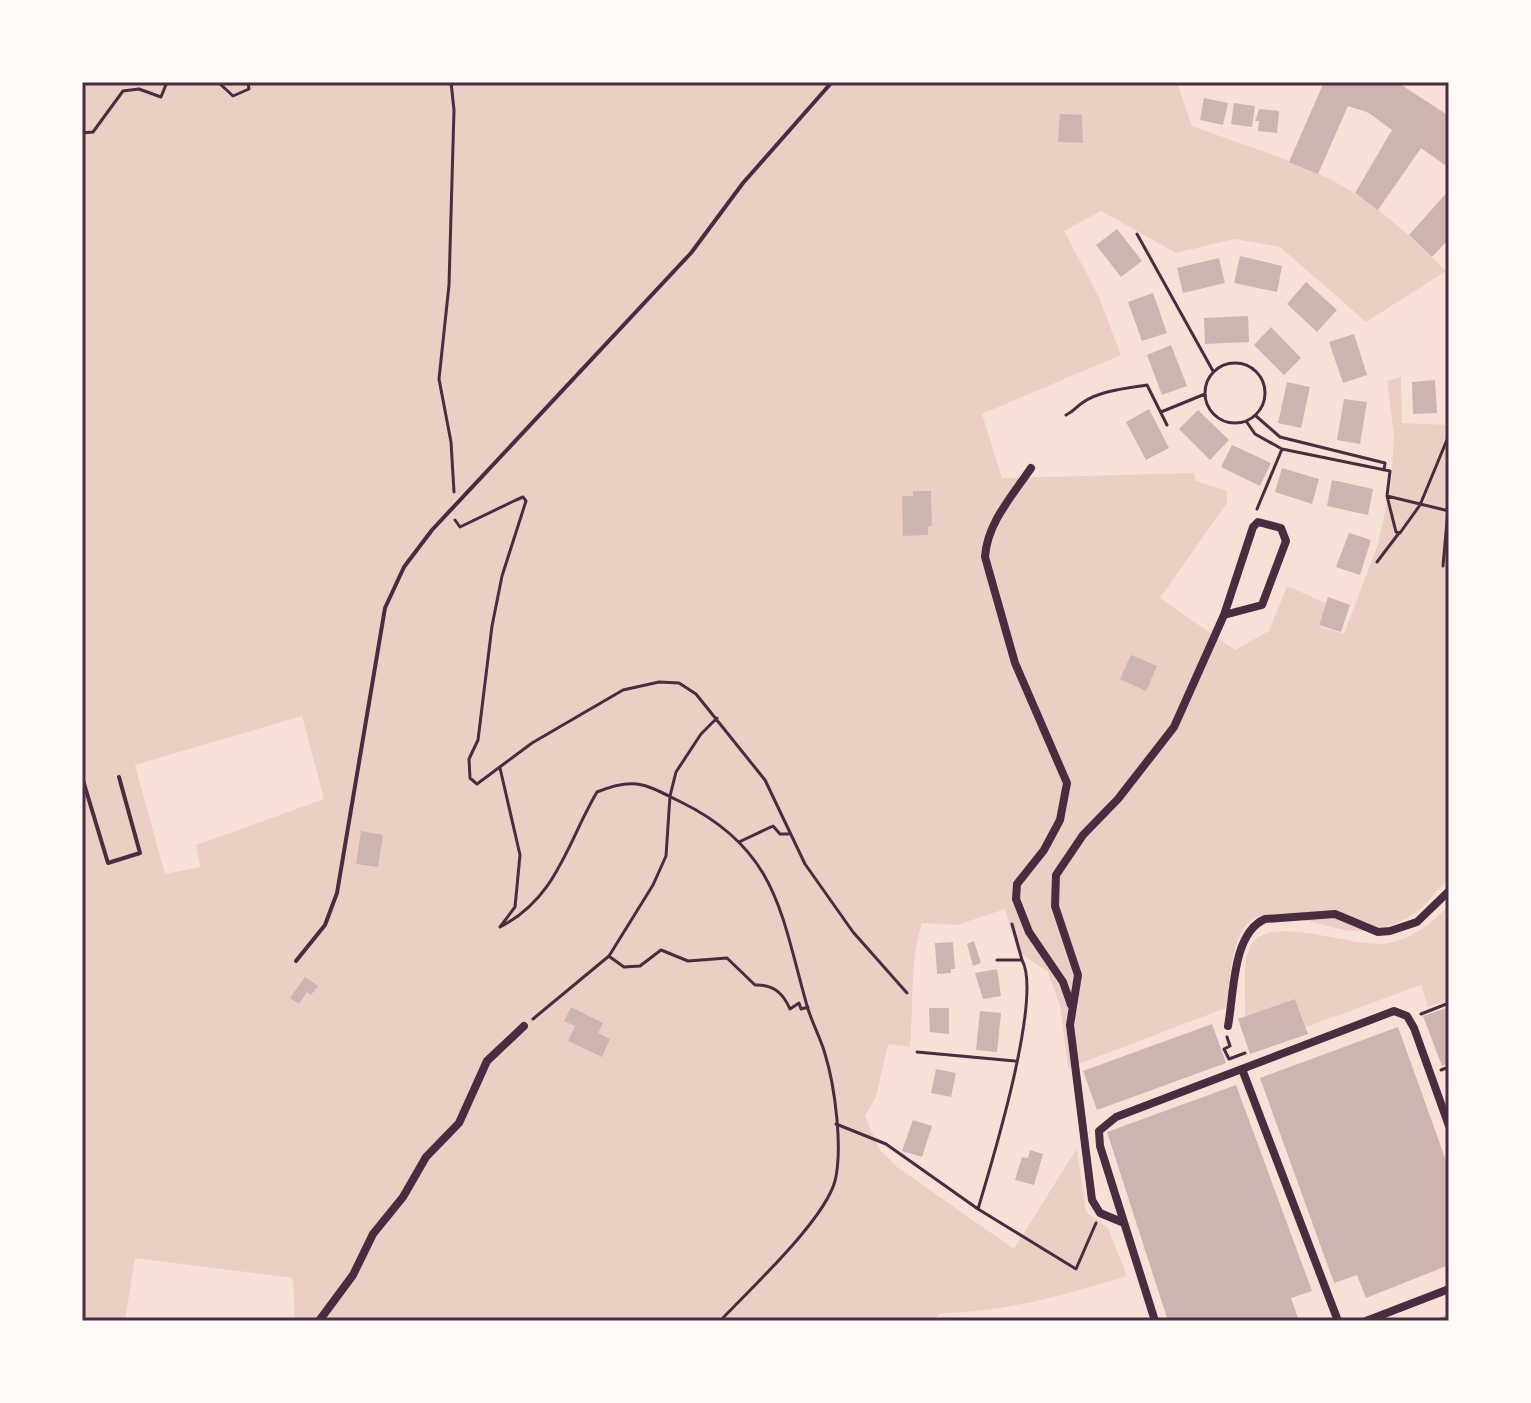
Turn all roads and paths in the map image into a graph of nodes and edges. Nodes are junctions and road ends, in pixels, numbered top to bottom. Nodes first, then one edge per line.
1 (167, 82) edge
2 (218, 82) edge
3 (248, 82) edge
4 (451, 82) edge
5 (832, 82) edge
6 (82, 133) edge
7 (1137, 234) dead end
8 (1214, 372) junction
9 (1205, 394) junction
10 (1161, 412) junction
11 (1066, 415) dead end
12 (1255, 415) junction
13 (1246, 421) junction
14 (1167, 425) dead end
15 (1449, 435) edge
16 (1282, 449) junction
17 (1031, 468) dead end
18 (1384, 470) junction
19 (1387, 496) junction
20 (1420, 505) junction
21 (455, 506) junction
22 (1448, 510) edge
23 (1253, 527) junction
24 (1399, 533) junction
25 (1377, 562) dead end
26 (1443, 566) dead end
27 (1224, 615) junction
28 (717, 718) junction
29 (500, 768) junction
30 (82, 777) edge
31 (119, 777) dead end
32 (670, 796) junction
33 (789, 834) junction
34 (739, 842) junction
35 (1449, 891) edge
36 (1011, 924) dead end
37 (609, 956) junction
38 (997, 960) dead end
39 (1022, 960) junction
40 (296, 961) dead end
41 (907, 993) dead end
42 (1449, 1003) edge
43 (1071, 1006) junction
44 (808, 1007) junction
45 (1421, 1014) dead end
46 (524, 1026) joint
47 (1228, 1026) dead end
48 (1227, 1037) dead end
49 (917, 1052) dead end
50 (1245, 1053) dead end
51 (1015, 1061) junction
52 (1449, 1067) edge
53 (1242, 1069) junction
54 (1441, 1070) dead end
55 (836, 1124) junction
56 (1449, 1126) edge
57 (978, 1209) junction
58 (1100, 1213) junction
59 (1124, 1223) junction
60 (1449, 1289) edge
61 (319, 1321) edge
62 (720, 1321) edge
63 (1155, 1321) edge
64 (1338, 1321) edge
65 (1366, 1321) edge

1 - 6 path
2 - 3 path
4 - 21 path
5 - 21 lane
7 - 8 path
8 - 9 path
8 - 12 path
9 - 10 path
9 - 13 path
10 - 11 path
10 - 14 path
12 - 13 path
12 - 18 path
13 - 16 path
15 - 20 path
16 - 18 path
16 - 23 path
17 - 43 street
18 - 19 path
19 - 20 path
19 - 24 path
20 - 22 path
20 - 24 path
21 - 29 path
21 - 40 lane
22 - 26 path
23 - 27 street
23 - 27 street
24 - 25 path
27 - 43 street
28 - 29 path
28 - 32 path
28 - 33 path
29 - 32 path
30 - 31 lane
32 - 34 path
32 - 37 path
33 - 34 path
33 - 41 path
34 - 44 path
35 - 47 street
36 - 39 path
37 - 44 path
37 - 46 path
38 - 39 path
39 - 51 path
42 - 45 path
43 - 58 street
44 - 55 path
46 - 61 street
48 - 50 path
49 - 51 path
51 - 57 path
52 - 54 path
53 - 56 street
53 - 59 street
53 - 64 street
55 - 57 path
55 - 62 path
57 - 58 path
58 - 59 street
59 - 63 street
60 - 65 street

